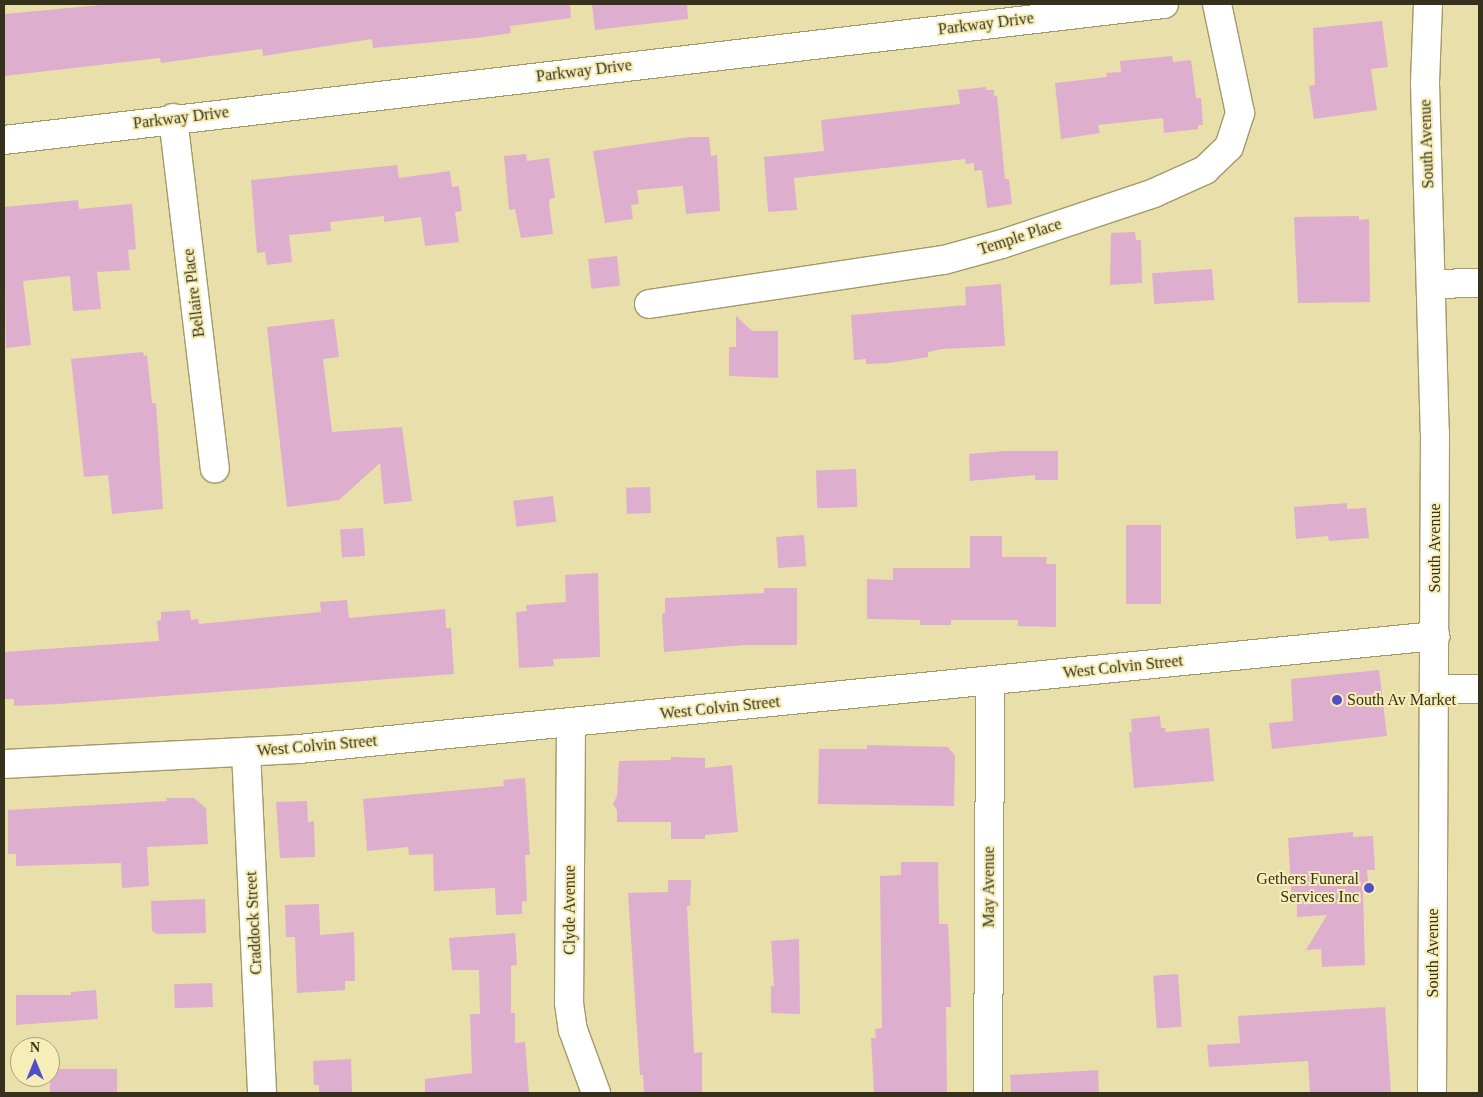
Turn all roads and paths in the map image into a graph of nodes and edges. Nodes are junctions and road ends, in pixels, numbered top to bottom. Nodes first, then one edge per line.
1 (1164, 4) edge
2 (1217, 4) edge
3 (1428, 4) edge
4 (173, 118) junction
5 (4, 140) edge
6 (1479, 283) edge
7 (1431, 284) junction
8 (648, 304) dead end
9 (215, 468) dead end
10 (1435, 636) junction
11 (990, 681) junction
12 (1435, 689) junction
13 (1479, 689) edge
14 (571, 723) junction
15 (246, 752) junction
16 (4, 764) edge
17 (262, 1093) edge
18 (596, 1093) edge
19 (988, 1093) edge
20 (1432, 1093) edge

1 - 4 street, Parkway Drive
2 - 8 street, Temple Place
3 - 7 street, South Avenue
4 - 5 street, Parkway Drive
4 - 9 street, Bellaire Place
6 - 7 street
7 - 10 street, South Avenue
10 - 11 street, West Colvin Street
10 - 12 street, South Avenue
11 - 14 street, West Colvin Street
11 - 19 street, May Avenue
12 - 13 street
12 - 20 street, South Avenue
14 - 15 street, West Colvin Street
14 - 18 street, Clyde Avenue
15 - 16 street, West Colvin Street
15 - 17 street, Craddock Street

